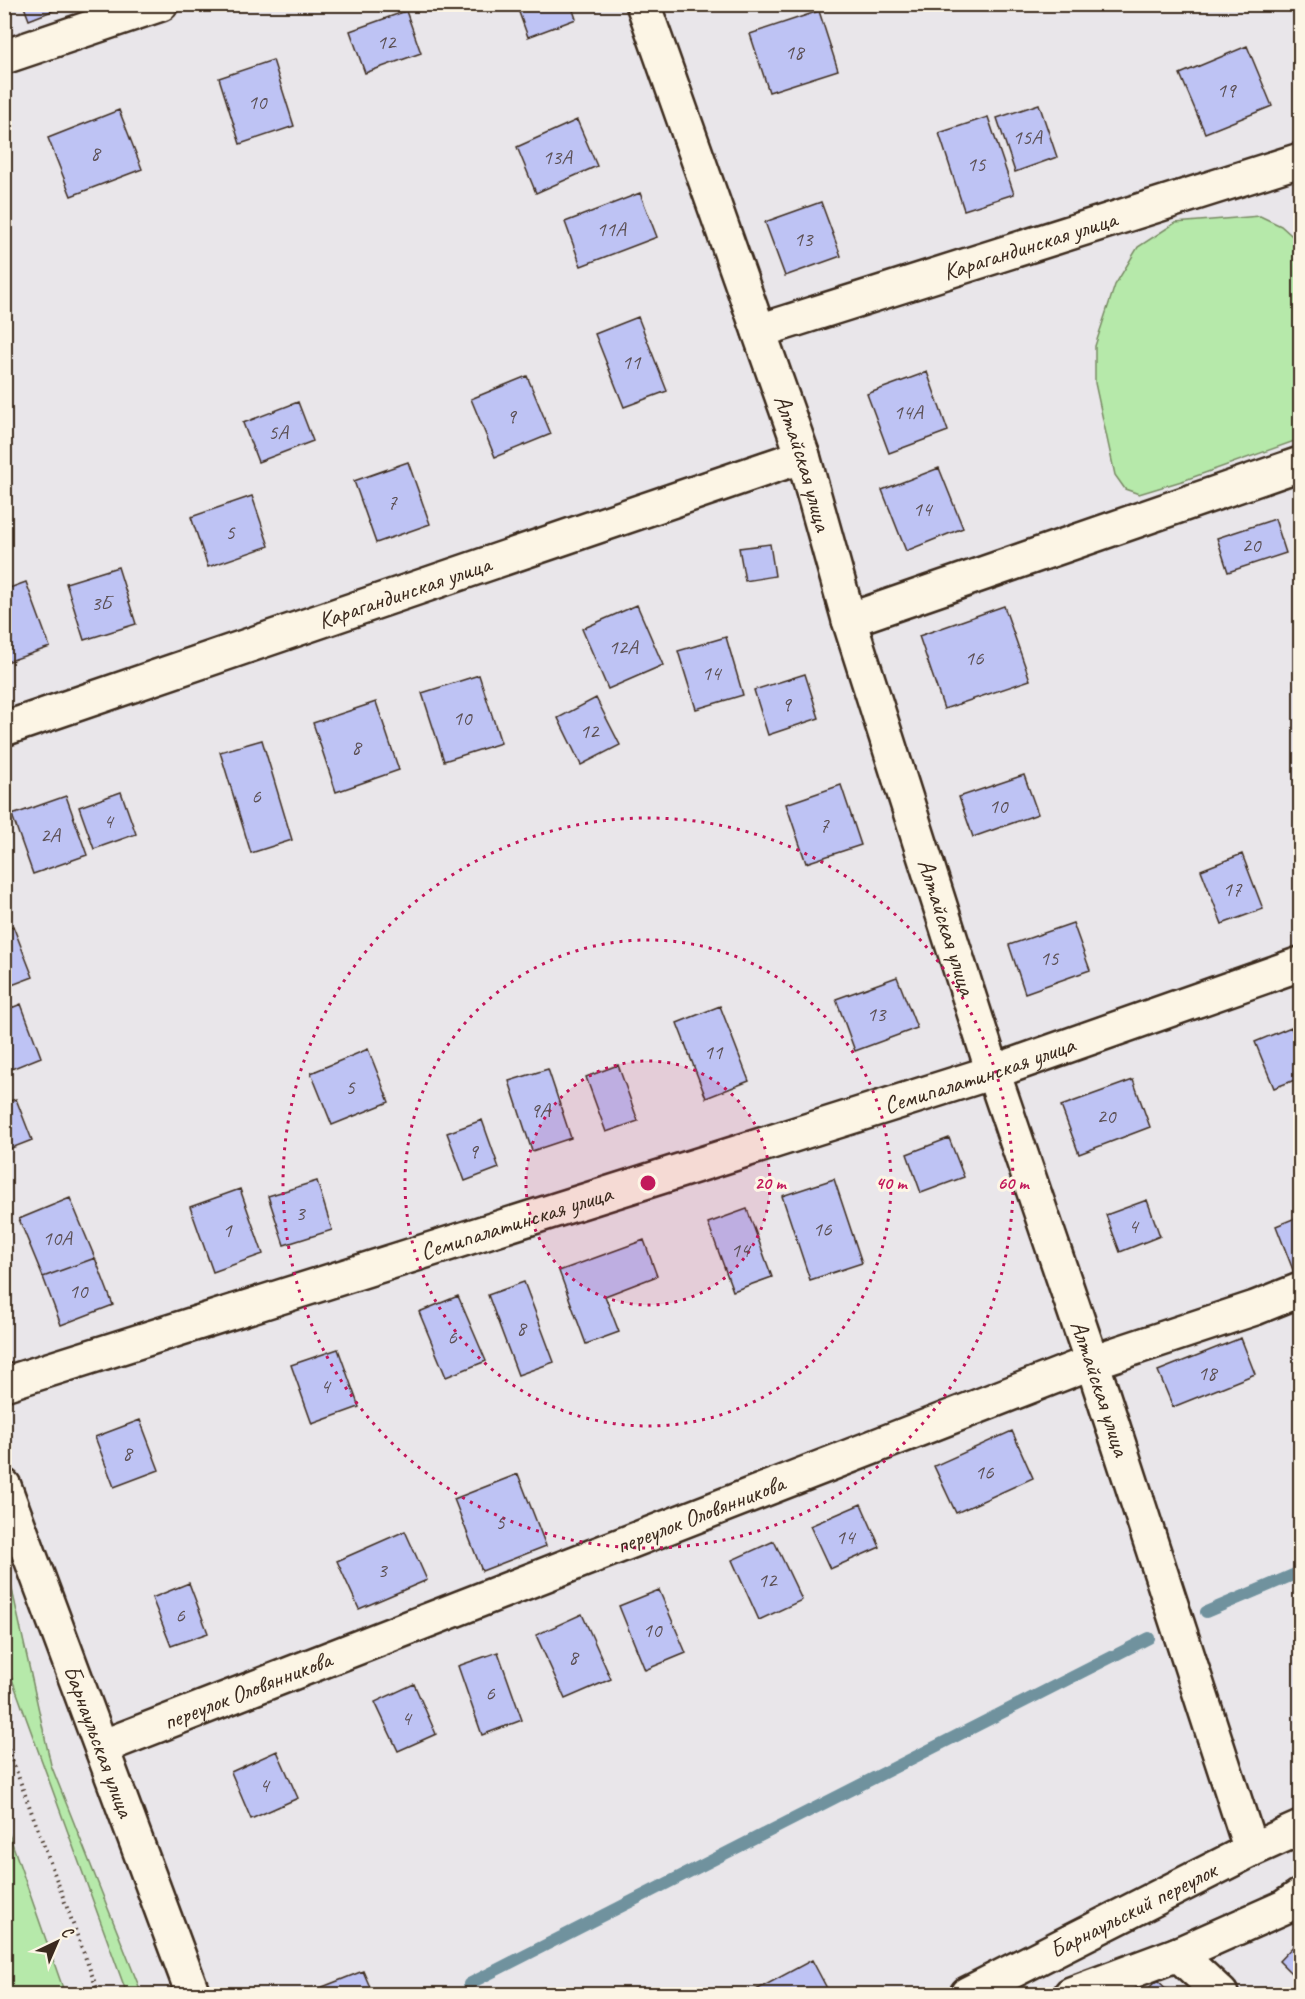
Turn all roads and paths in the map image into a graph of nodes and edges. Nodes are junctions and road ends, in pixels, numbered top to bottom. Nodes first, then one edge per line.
1 (161, 4) edge
2 (643, 4) edge
3 (4, 57) edge
4 (1300, 160) edge
5 (759, 332) junction
6 (803, 456) junction
7 (1300, 464) edge
8 (849, 620) junction
9 (4, 729) edge
10 (1300, 964) edge
11 (993, 1072) junction
12 (1300, 1290) edge
13 (1092, 1362) junction
14 (4, 1384) edge
15 (4, 1486) edge
16 (4, 1738) edge
17 (102, 1747) junction
18 (1300, 1828) edge
19 (1251, 1850) junction
20 (1300, 1896) edge
21 (1178, 1953) junction
22 (99, 1995) edge
23 (193, 1995) edge
24 (967, 1995) edge
25 (1071, 1995) edge
26 (1221, 1995) edge

1 - 3 street
2 - 5 street, Алтайская улица
4 - 5 street, Карагандинская улица
5 - 6 street, Алтайская улица
6 - 8 street, Алтайская улица
6 - 9 street, Карагандинская улица
7 - 8 street
8 - 11 street, Алтайская улица
10 - 11 street, Семипалатинская улица
11 - 13 street, Алтайская улица
11 - 14 street, Семипалатинская улица
12 - 13 street, переулок Оловянникова
13 - 17 street, переулок Оловянникова
13 - 19 street, Алтайская улица
15 - 17 street, Барнаульская улица
16 - 22 path
17 - 23 street, Барнаульская улица
18 - 19 street, Барнаульский переулок
19 - 24 street, Барнаульский переулок
20 - 21 street
21 - 25 street
21 - 26 street

